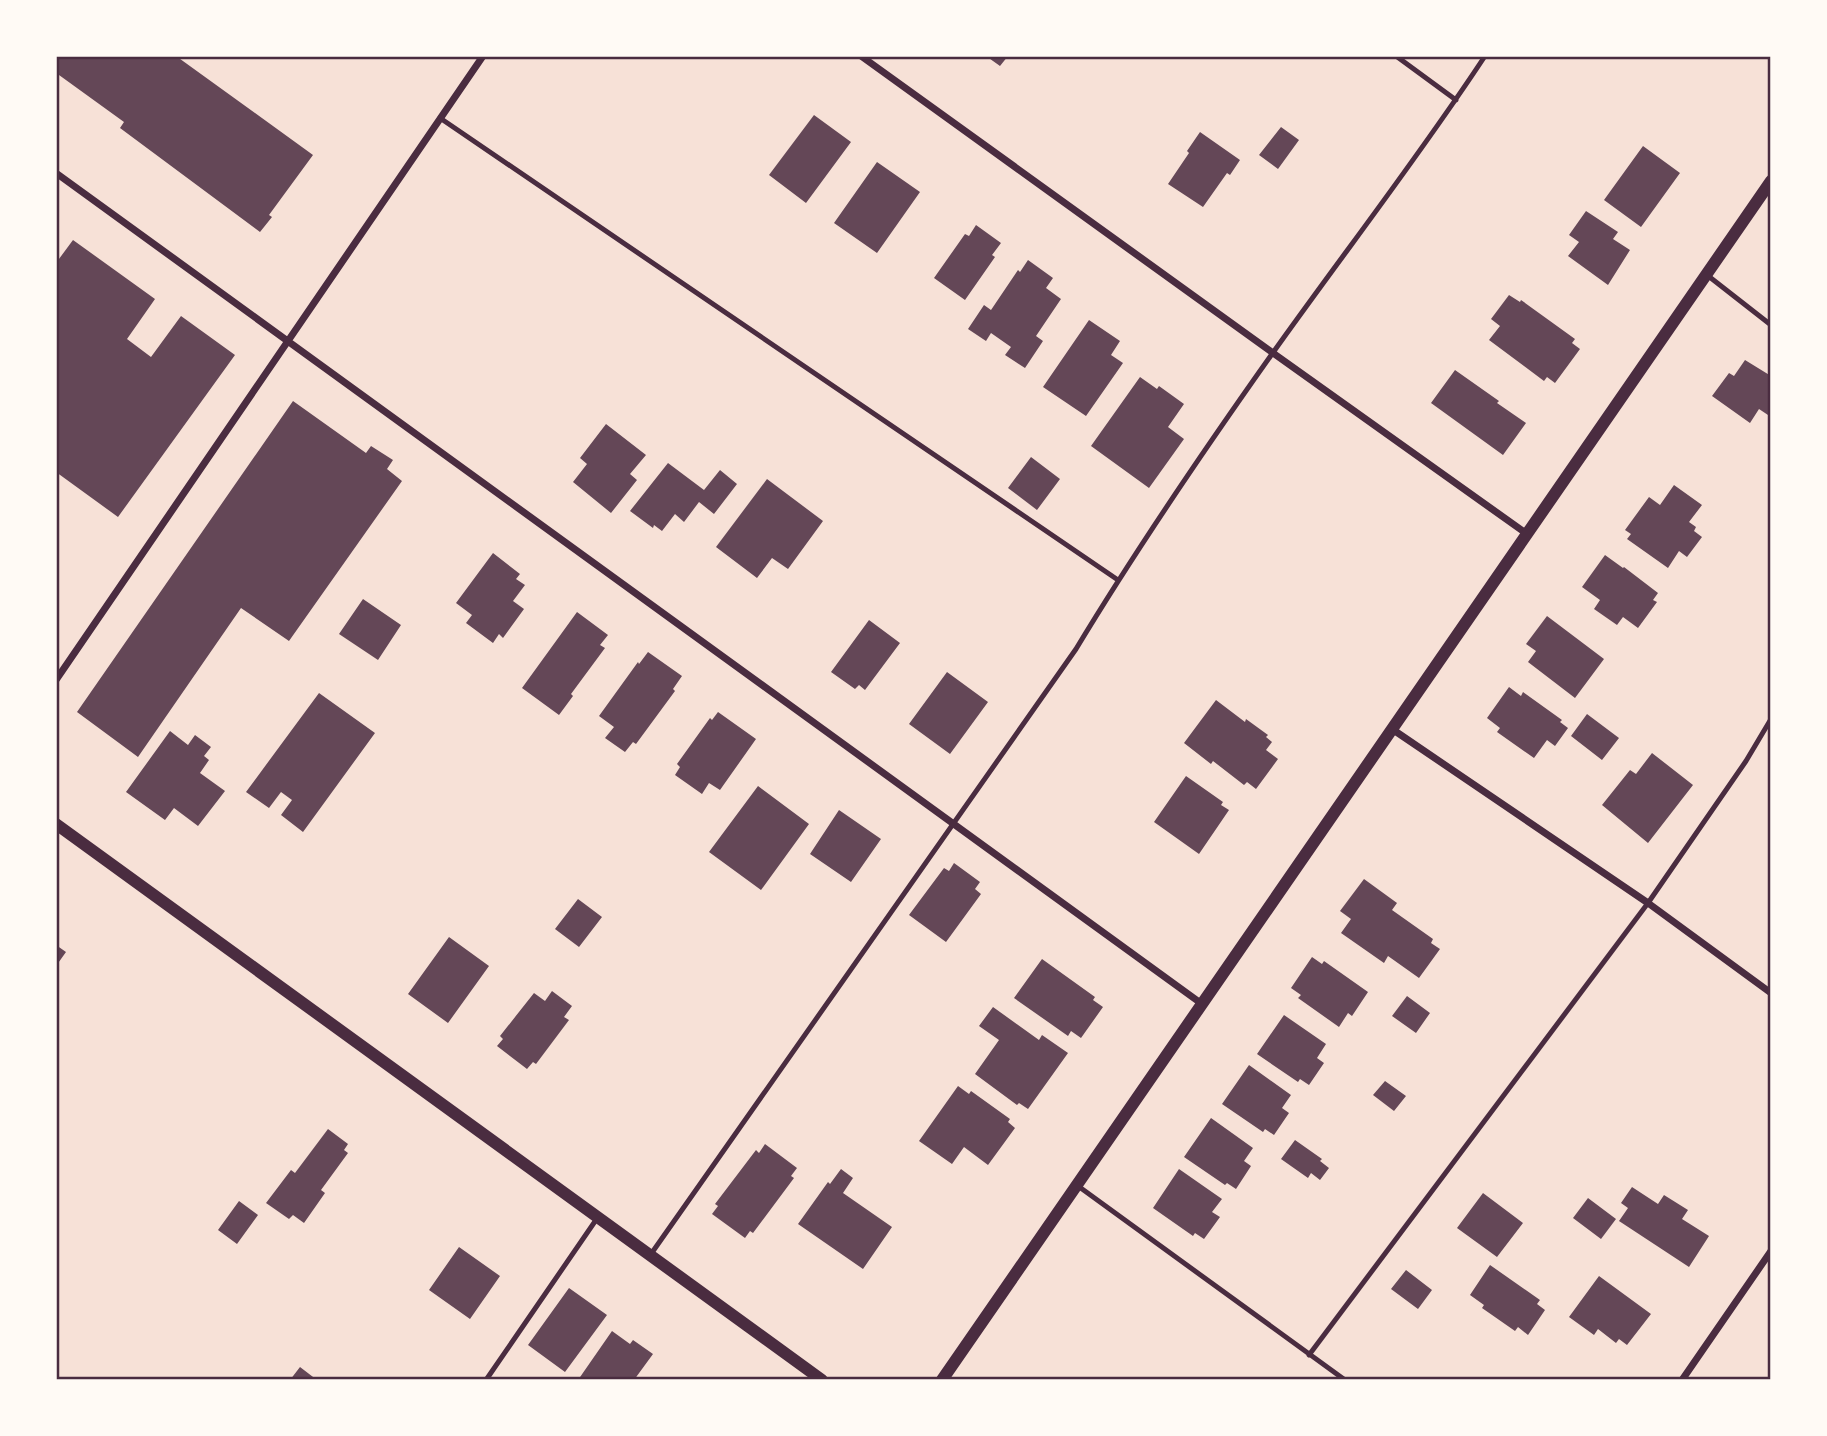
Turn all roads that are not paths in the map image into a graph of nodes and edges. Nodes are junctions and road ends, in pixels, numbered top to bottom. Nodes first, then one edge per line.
1 (483, 56) edge
2 (861, 56) edge
3 (1396, 56) edge
4 (1485, 56) edge
5 (1456, 100) junction
6 (440, 118) junction
7 (56, 173) edge
8 (1771, 181) edge
9 (1706, 275) junction
10 (1771, 325) edge
11 (288, 341) junction
12 (1273, 354) junction
13 (1527, 534) junction
14 (1118, 580) junction
15 (56, 680) edge
16 (1771, 719) edge
17 (1392, 729) junction
18 (954, 823) junction
19 (56, 824) edge
20 (1648, 903) junction
21 (1771, 993) edge
22 (1202, 1004) junction
23 (1077, 1185) junction
24 (598, 1217) junction
25 (1771, 1251) edge
26 (651, 1254) junction
27 (1309, 1355) junction
28 (486, 1380) edge
29 (822, 1380) edge
30 (942, 1380) edge
31 (1345, 1380) edge
32 (1682, 1380) edge

1 - 6 street
2 - 12 street
3 - 5 lane
4 - 5 lane
5 - 12 lane
6 - 11 street
6 - 14 lane
7 - 11 street
8 - 9 street
9 - 10 lane
9 - 13 street
11 - 15 street
11 - 18 street
12 - 13 street
12 - 14 lane
13 - 17 street
14 - 18 lane
16 - 20 lane
17 - 20 street
17 - 22 street
18 - 22 street
18 - 26 lane
19 - 24 street
20 - 21 street
20 - 27 lane
22 - 23 street
23 - 27 lane
23 - 30 street
24 - 26 street
24 - 28 lane
25 - 32 street
26 - 29 street
27 - 31 lane

